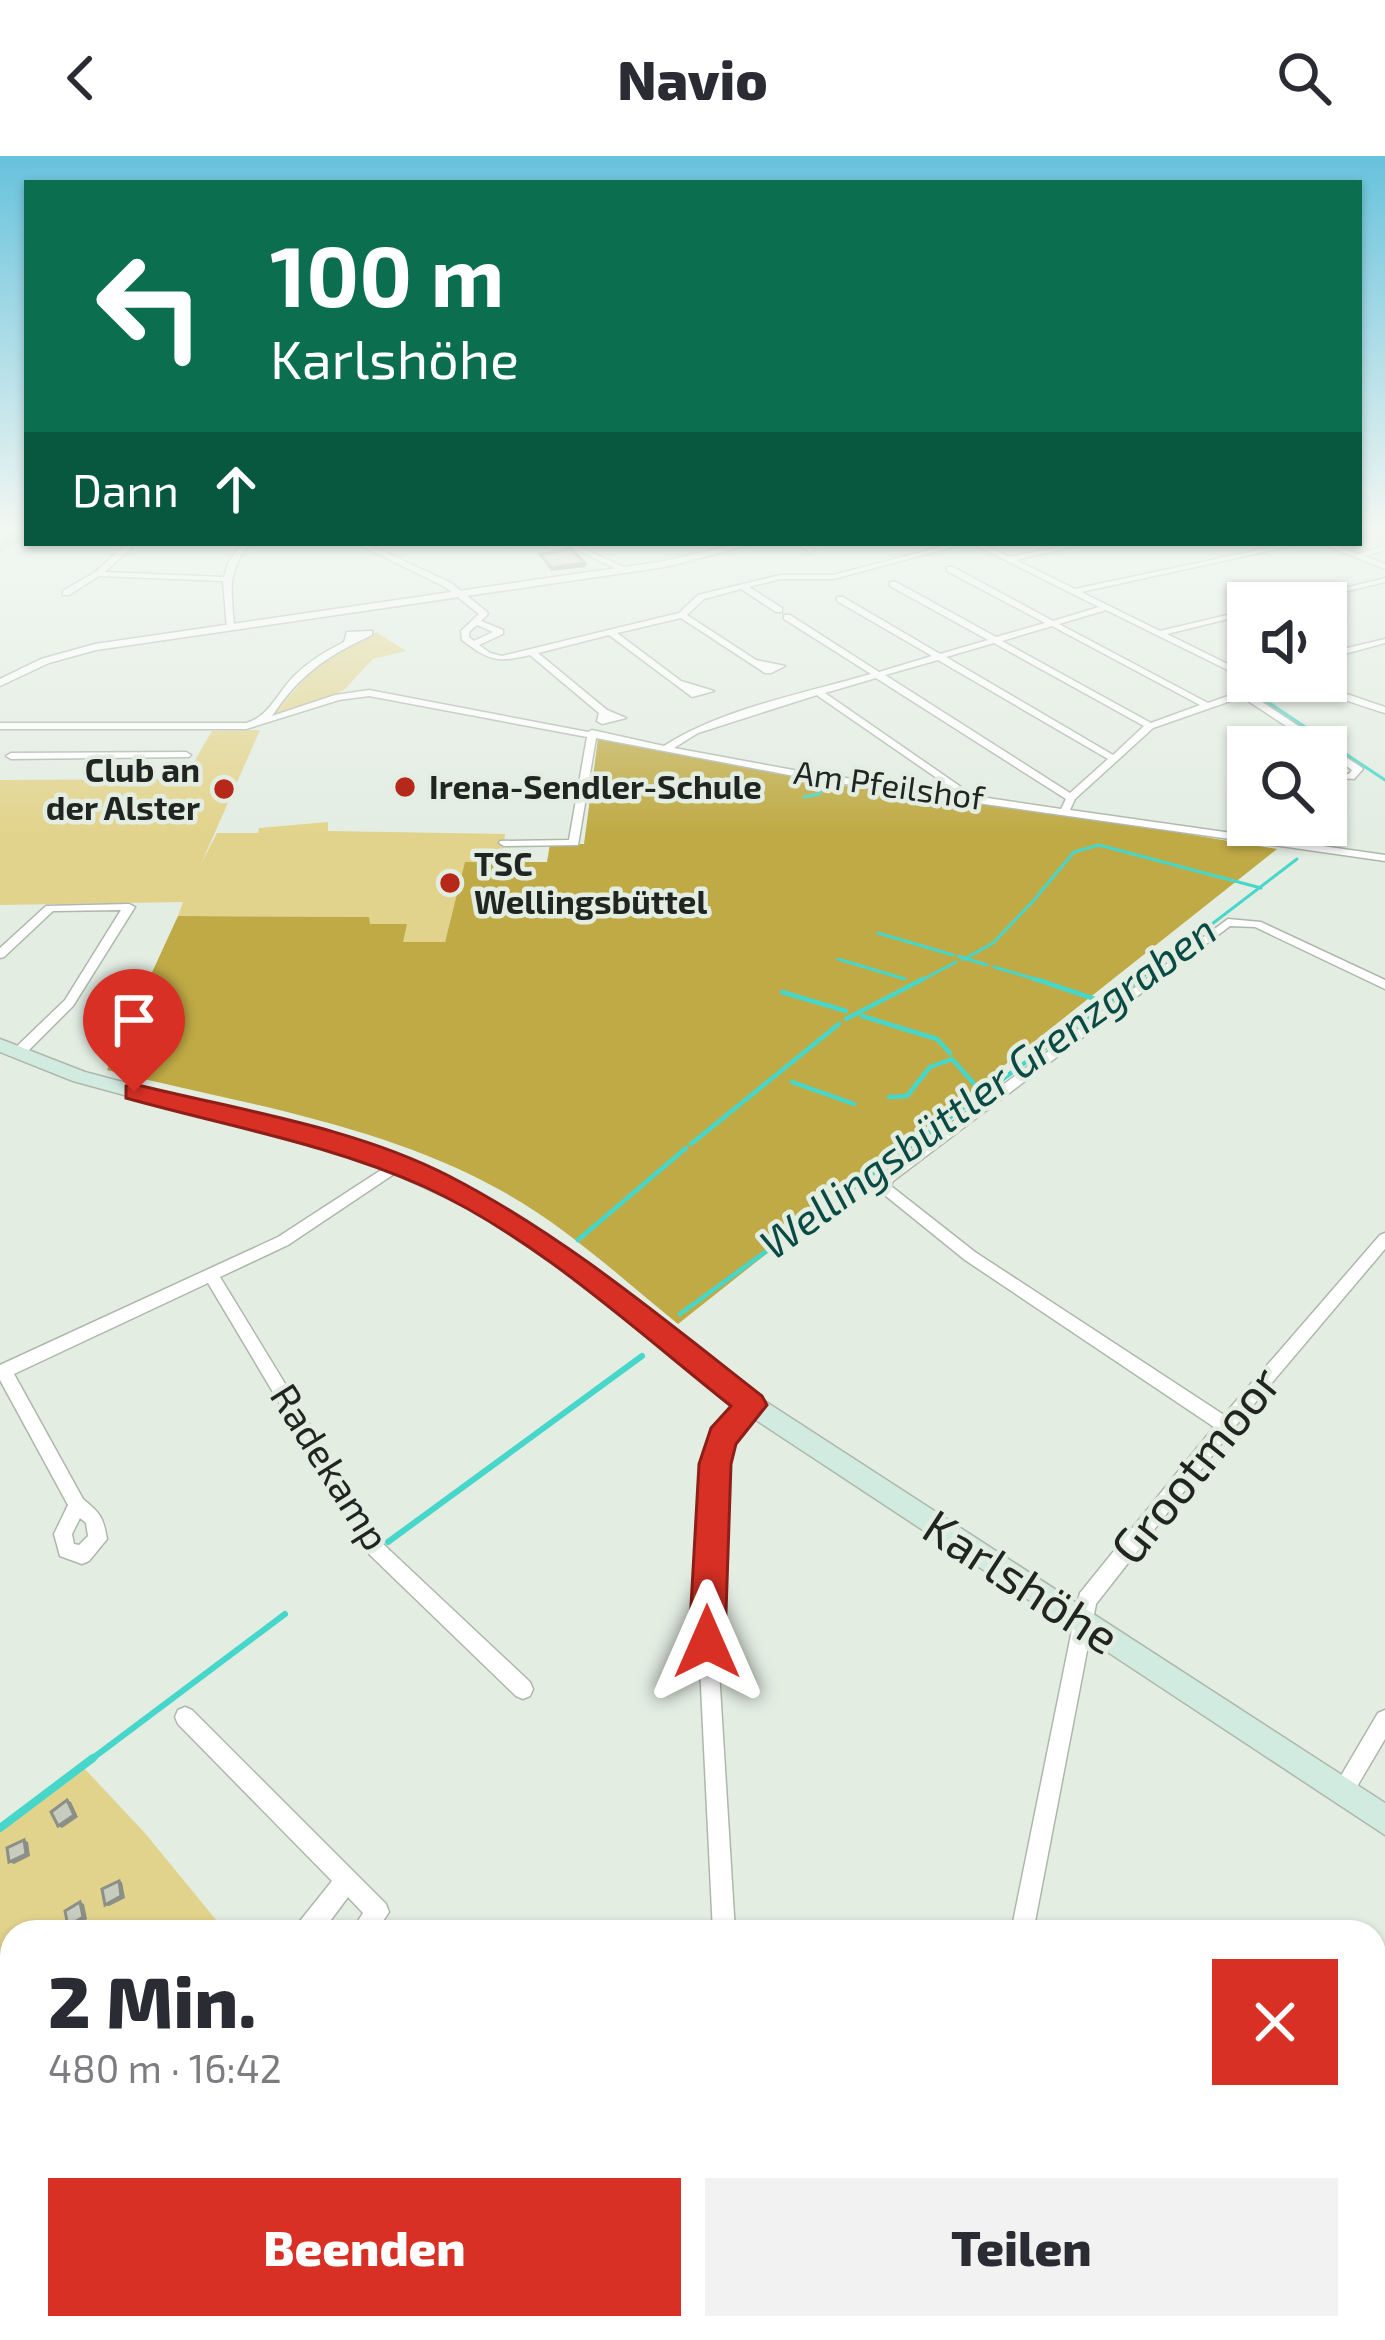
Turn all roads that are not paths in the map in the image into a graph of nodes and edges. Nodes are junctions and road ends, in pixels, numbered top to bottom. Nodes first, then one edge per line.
1 (225, 629) edge
2 (468, 629) edge
3 (493, 629) edge
4 (627, 629) edge
5 (703, 629) edge
6 (809, 629) edge
7 (894, 629) edge
8 (979, 629) edge
9 (1037, 629) edge
10 (1063, 629) edge
11 (1152, 629) edge
12 (1177, 629) edge
13 (611, 633) junction
14 (1160, 633) junction
15 (1000, 640) junction
16 (1385, 641) edge
17 (348, 643) dead end
18 (473, 644) junction
19 (1347, 651) edge
20 (533, 653) junction
21 (944, 657) junction
22 (754, 662) dead end
23 (1227, 666) edge
24 (884, 675) junction
25 (0, 682) edge
26 (680, 683) dead end
27 (821, 694) junction
28 (1347, 697) edge
29 (1227, 700) edge
30 (1256, 702) edge
31 (1208, 706) junction
32 (1385, 710) edge
33 (604, 712) dead end
34 (263, 722) junction
35 (0, 726) edge
36 (113, 726) junction
37 (1150, 726) junction
38 (1293, 726) edge
39 (592, 733) junction
40 (668, 747) junction
41 (186, 754) dead end
42 (93, 755) junction
43 (11, 756) dead end
44 (1114, 759) junction
45 (971, 797) junction
46 (1071, 798) junction
47 (1065, 810) junction
48 (504, 843) dead end
49 (1385, 858) edge
50 (0, 954) edge
51 (1385, 985) edge
52 (9, 1049) edge
53 (398, 1164) junction
54 (1385, 1239) edge
55 (212, 1277) junction
56 (2, 1372) edge
57 (752, 1405) junction
58 (1226, 1425) junction
59 (77, 1505) dead end
60 (1081, 1622) junction
61 (523, 1689) dead end
62 (185, 1717) dead end
63 (1385, 1720) edge
64 (1342, 1793) junction
65 (1385, 1820) edge
66 (346, 1880) junction
67 (315, 1920) edge
68 (372, 1920) edge
69 (723, 1920) edge
70 (1024, 1920) edge

1 - 25 street
2 - 18 street
3 - 18 street
4 - 13 street
5 - 22 street
6 - 24 street
7 - 21 street
8 - 15 street
9 - 15 street
10 - 31 street
11 - 14 street
12 - 14 street
13 - 20 street
13 - 26 street
14 - 23 street
15 - 21 street
15 - 37 street
16 - 19 street
17 - 34 street
18 - 20 street
20 - 33 street
21 - 24 street
21 - 44 street
24 - 27 street
24 - 46 street
27 - 40 street
27 - 45 street
28 - 32 street
29 - 31 street
30 - 38 street
31 - 37 street
34 - 36 street, Am Pfeilshof
34 - 39 street, Am Pfeilshof
35 - 36 street, Am Pfeilshof
36 - 42 street
37 - 44 street
39 - 40 street, Am Pfeilshof
39 - 48 street
40 - 45 street, Am Pfeilshof
41 - 42 street
42 - 43 street
44 - 46 street
45 - 47 street, Am Pfeilshof
46 - 47 street
47 - 49 street, Am Pfeilshof
50 - 52 street
51 - 58 street
52 - 53 main road, Karlshöhe
53 - 55 street
53 - 57 main road, Karlshöhe
54 - 58 street, Grootmoor
55 - 56 street
55 - 61 street, Radekamp
56 - 59 street
57 - 60 main road, Karlshöhe
57 - 69 street
58 - 60 street, Grootmoor
60 - 64 main road, Karlshöhe
60 - 70 street, Grootmoor
62 - 66 street
63 - 64 street
64 - 65 main road, Karlshöhe
66 - 67 street
66 - 68 street

